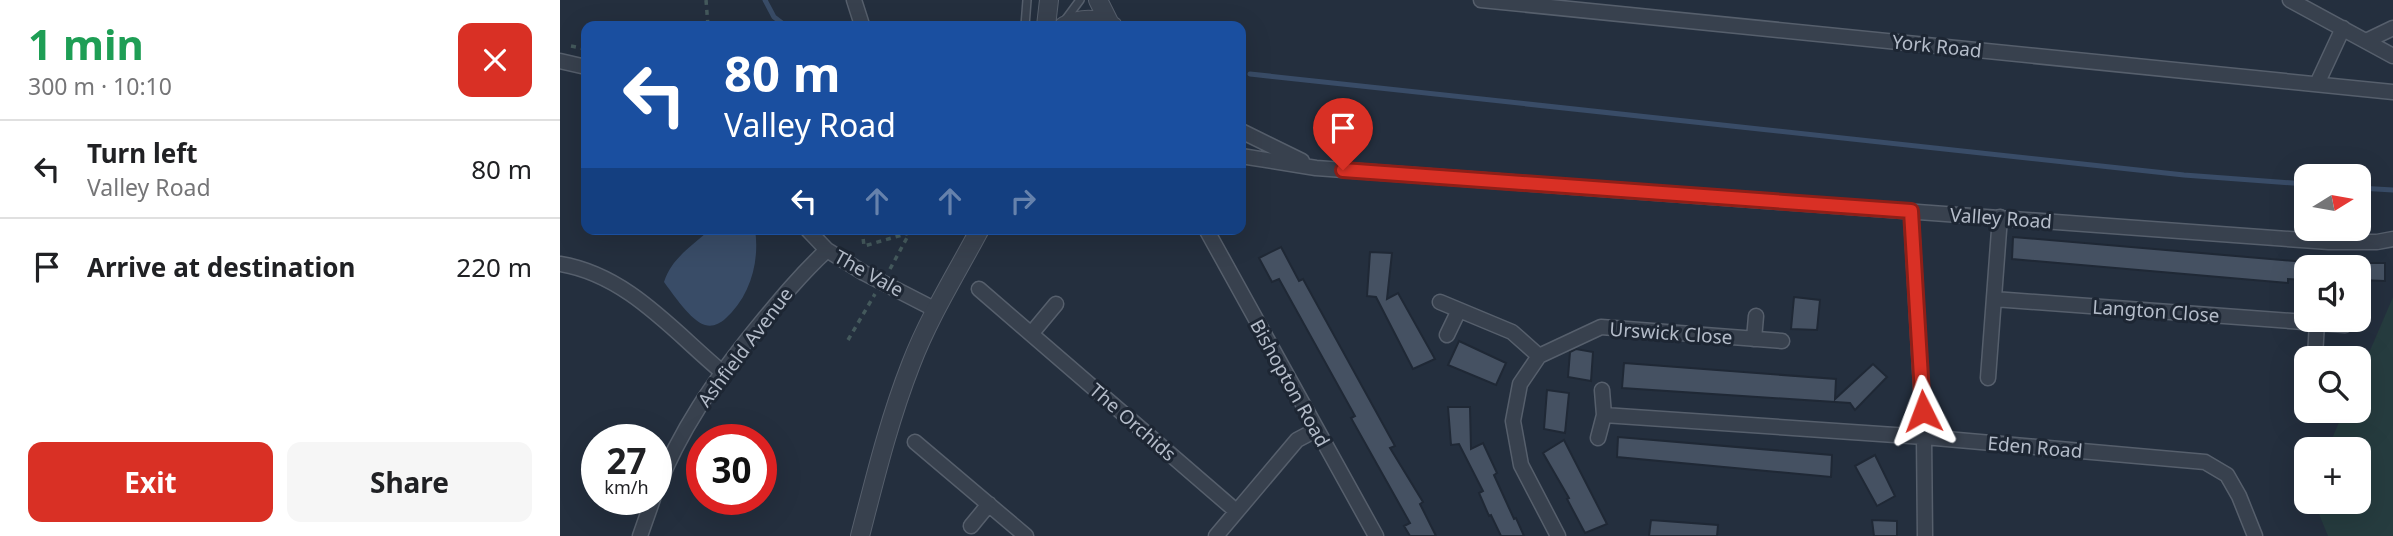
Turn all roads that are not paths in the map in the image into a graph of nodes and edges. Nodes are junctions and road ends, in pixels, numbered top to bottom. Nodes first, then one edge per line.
1 (854, 0) edge
2 (1027, 0) edge
3 (1049, 0) edge
4 (1080, 0) edge
5 (1098, 0) edge
6 (1481, 0) edge
7 (2290, 0) edge
8 (1576, 5) edge
9 (861, 21) edge
10 (1025, 21) edge
11 (1047, 21) edge
12 (1064, 21) edge
13 (1080, 21) edge
14 (1101, 21) edge
15 (1110, 21) edge
16 (2343, 28) junction
17 (2393, 28) edge
18 (2366, 41) junction
19 (2393, 56) edge
20 (560, 61) edge
21 (581, 66) edge
22 (2318, 84) junction
23 (2393, 92) edge
24 (1246, 133) edge
25 (1246, 157) edge
26 (1316, 168) junction
27 (1911, 211) junction
28 (2000, 218) junction
29 (813, 235) edge
30 (977, 235) edge
31 (1209, 235) edge
32 (2393, 239) edge
33 (827, 250) junction
34 (560, 264) edge
35 (979, 289) dead end
36 (1994, 299) junction
37 (1440, 302) dead end
38 (1056, 304) dead end
39 (936, 310) junction
40 (1459, 310) junction
41 (1756, 316) dead end
42 (2294, 320) edge
43 (1031, 334) junction
44 (1447, 335) dead end
45 (1754, 339) junction
46 (1782, 341) dead end
47 (1539, 356) junction
48 (722, 372) junction
49 (1988, 378) dead end
50 (1602, 390) dead end
51 (1604, 415) junction
52 (1316, 430) junction
53 (1924, 436) junction
54 (1598, 438) dead end
55 (915, 442) dead end
56 (672, 451) edge
57 (989, 504) junction
58 (1236, 511) junction
59 (647, 515) edge
60 (971, 526) dead end
61 (640, 536) edge
62 (860, 536) edge
63 (1026, 536) edge
64 (1216, 536) edge
65 (1376, 536) edge
66 (1559, 536) edge
67 (1925, 536) edge
68 (2255, 536) edge

1 - 9 street
2 - 10 lane
3 - 11 street
4 - 12 lane
5 - 15 street
6 - 8 street, York Road
7 - 16 street
8 - 22 street, York Road
13 - 14 street
16 - 18 street
16 - 22 street
17 - 18 street
18 - 19 street
20 - 21 street
22 - 23 street, York Road
24 - 26 street, Valley Road
25 - 26 street, Valley Road
26 - 27 street, Valley Road
27 - 28 street, Valley Road
27 - 53 street
28 - 32 street, Valley Road
28 - 36 street
29 - 33 street, The Vale
30 - 39 street
31 - 52 street, Bishopton Road
33 - 39 street, The Vale
33 - 48 street, Ashfield Avenue
34 - 48 street
35 - 43 street, The Orchids
36 - 42 street, Langton Close
36 - 49 street
37 - 40 street
38 - 43 street
39 - 62 street
40 - 44 street
40 - 47 street
41 - 45 street, Urswick Close
43 - 58 street, The Orchids
45 - 46 street, Urswick Close
45 - 47 street, Urswick Close
47 - 66 street
48 - 56 street, Ashfield Avenue
50 - 51 street
51 - 53 street, Eden Road
51 - 54 street
52 - 58 street
52 - 65 street, Bishopton Road
53 - 67 street
53 - 68 street, Eden Road
55 - 57 street
57 - 60 street
57 - 63 street
58 - 64 street
59 - 61 street

